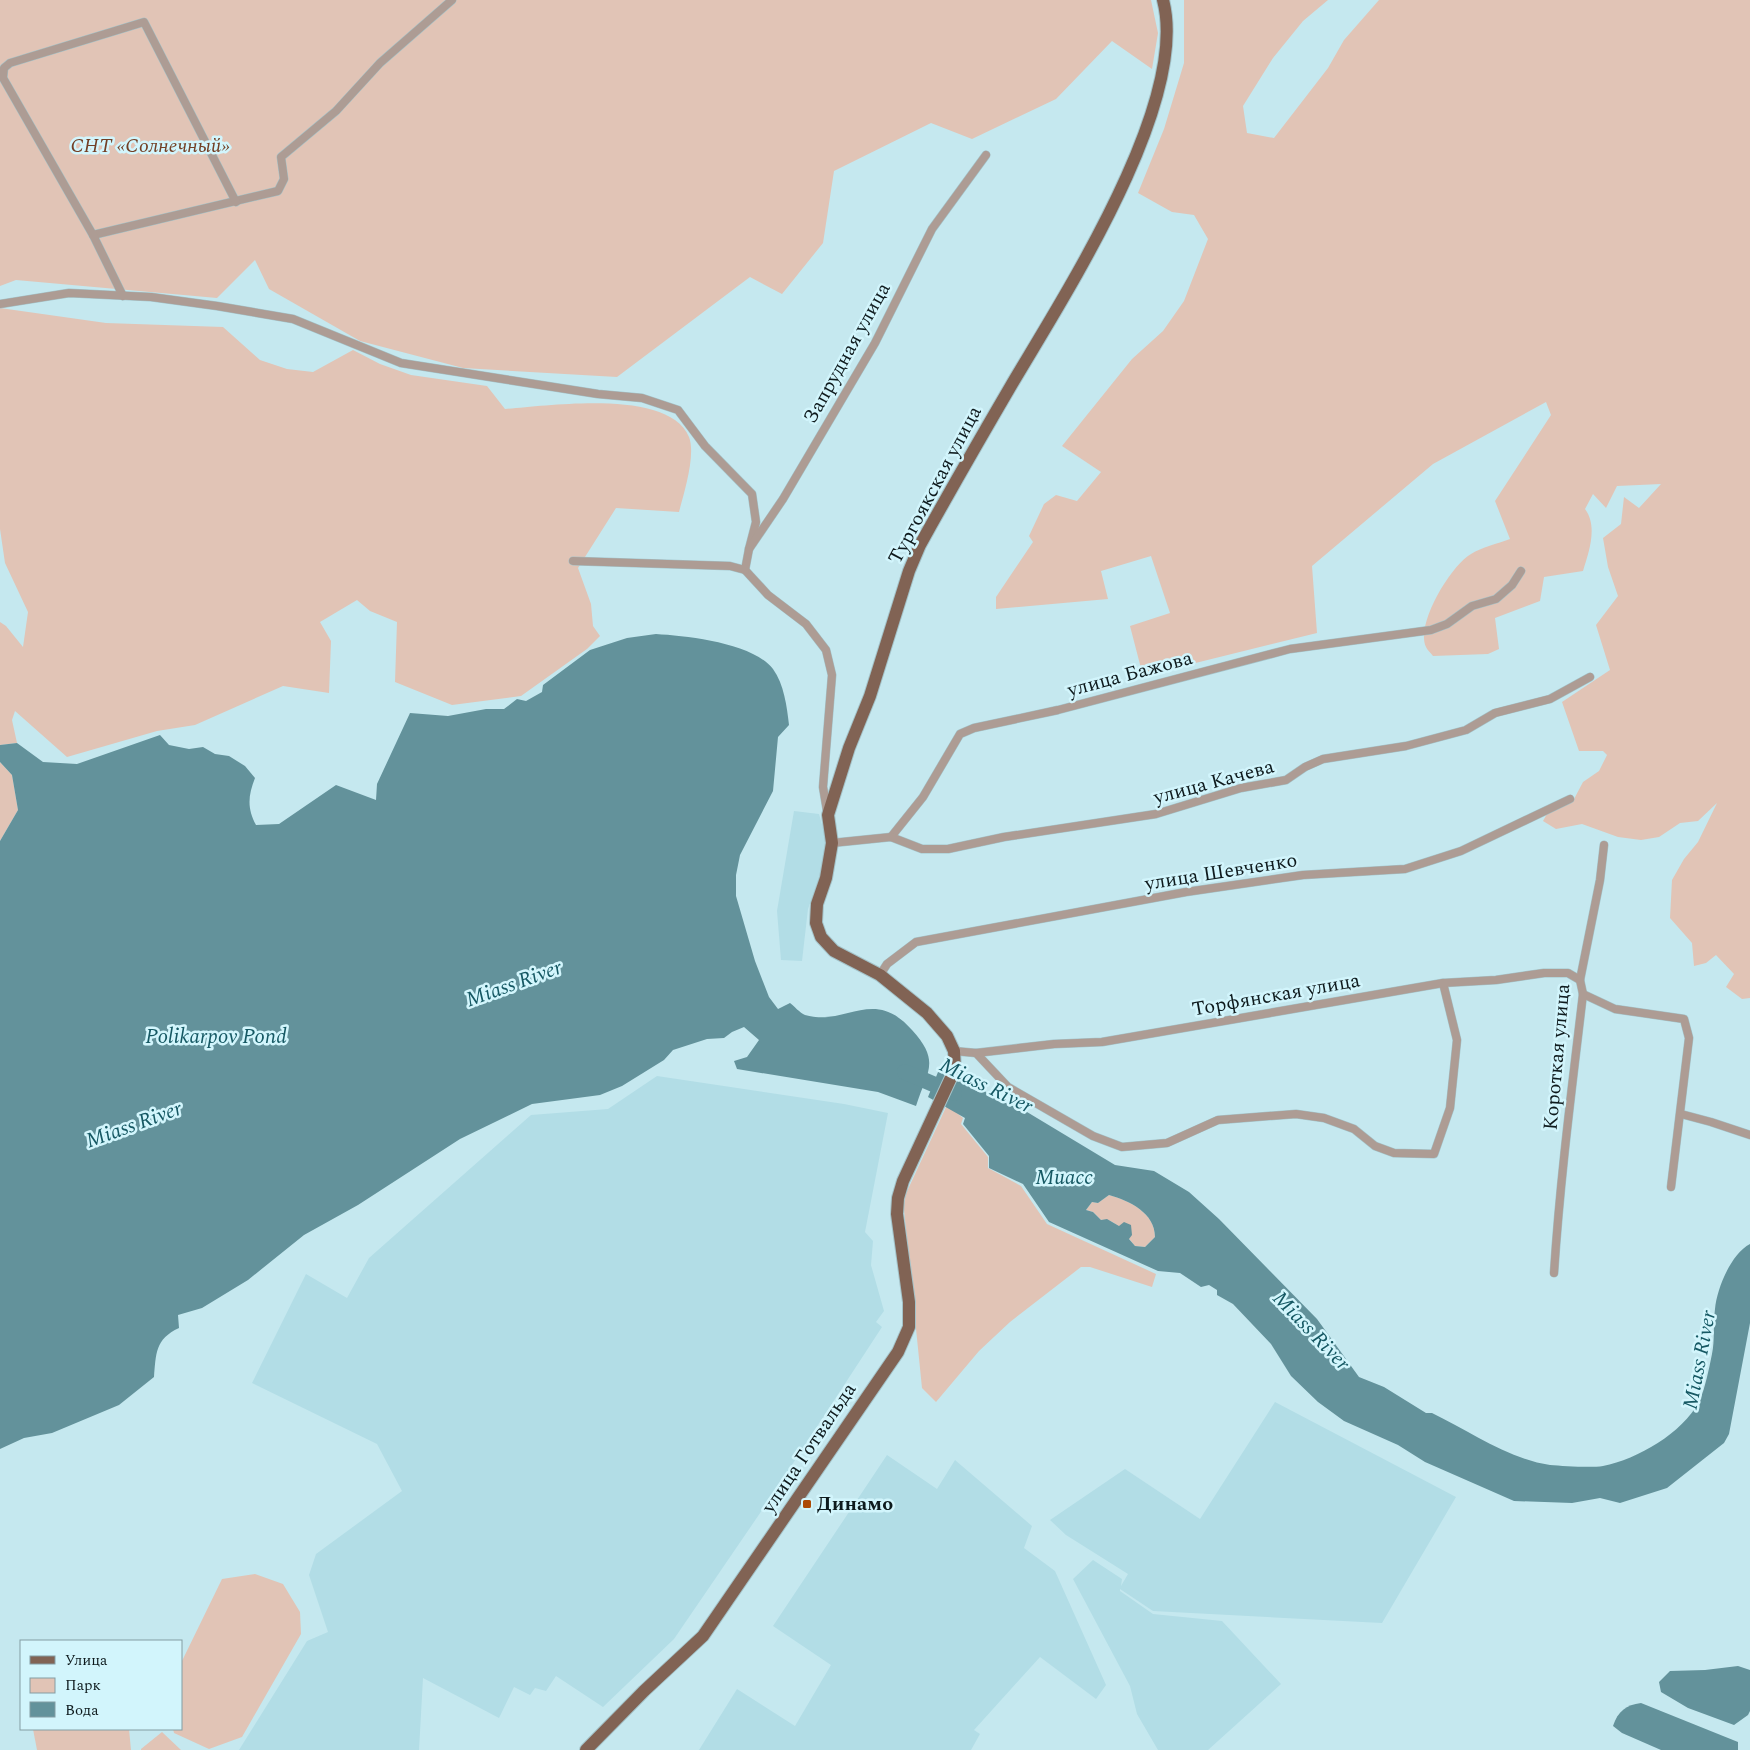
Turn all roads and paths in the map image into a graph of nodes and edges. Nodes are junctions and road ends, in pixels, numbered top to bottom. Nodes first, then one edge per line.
1 (452, 0) edge
2 (1163, 0) edge
3 (986, 155) dead end
4 (236, 202) junction
5 (93, 235) junction
6 (123, 296) junction
7 (0, 304) edge
8 (750, 549) junction
9 (573, 561) dead end
10 (745, 570) junction
11 (1521, 571) dead end
12 (1590, 677) dead end
13 (1570, 799) dead end
14 (828, 815) junction
15 (891, 837) junction
16 (832, 844) junction
17 (1604, 845) dead end
18 (880, 975) junction
19 (1580, 980) junction
20 (1443, 983) junction
21 (1583, 994) junction
22 (954, 1052) junction
23 (976, 1053) junction
24 (956, 1069) joint
25 (1681, 1114) junction
26 (1750, 1135) edge
27 (1671, 1187) dead end
28 (1554, 1273) dead end
29 (586, 1750) edge

1 - 4 street
2 - 14 main road, Тургоякская улица
3 - 8 street, Запрудная улица
4 - 5 street
4 - 5 street
5 - 6 street
6 - 7 street
6 - 8 street
8 - 10 street, Запрудная улица
9 - 10 street
10 - 14 street
11 - 15 street, улица Бажова
12 - 15 street, улица Качева
13 - 18 street, улица Шевченко
14 - 16 main road, Тургоякская улица
15 - 16 street, улица Качева
16 - 18 main road, Тургоякская улица
17 - 19 street, Короткая улица
18 - 22 main road, Тургоякская улица
19 - 20 street, Торфянская улица
19 - 21 street, Короткая улица
20 - 23 street, Торфянская улица
20 - 23 street
21 - 25 street
21 - 28 street, Короткая улица
22 - 23 street, Торфянская улица
22 - 24 main road, Тургоякская улица
24 - 29 main road, улица Готвальда
25 - 26 street
25 - 27 street

